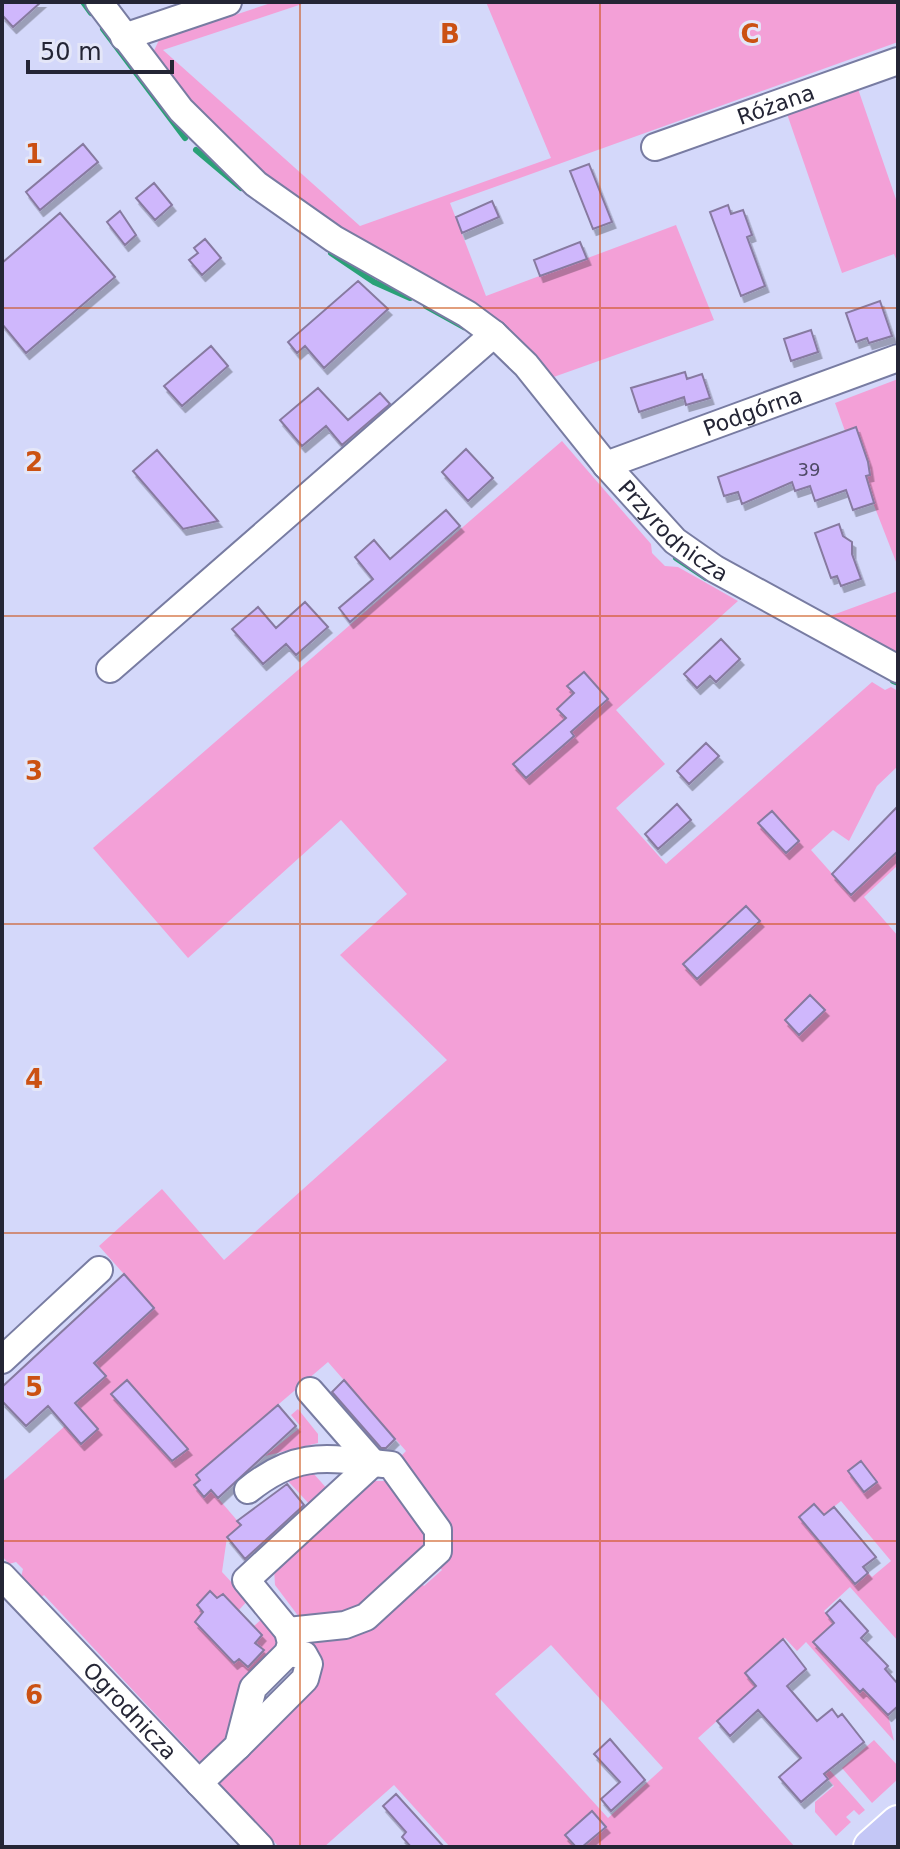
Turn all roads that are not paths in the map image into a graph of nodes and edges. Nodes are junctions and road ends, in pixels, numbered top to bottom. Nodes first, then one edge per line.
1 (99, 2) edge
2 (228, 2) edge
3 (124, 37) junction
4 (898, 61) edge
5 (655, 147) dead end
6 (494, 334) junction
7 (898, 358) edge
8 (606, 465) junction
9 (110, 669) dead end
10 (898, 669) edge
11 (99, 1270) dead end
12 (2, 1360) edge
13 (310, 1391) dead end
14 (373, 1463) junction
15 (248, 1490) dead end
16 (2, 1576) edge
17 (288, 1642) junction
18 (199, 1783) junction
19 (898, 1823) edge
20 (260, 1847) edge
21 (871, 1847) edge

1 - 3 street, Przyrodnicza
2 - 3 street
3 - 6 street, Przyrodnicza
4 - 5 street, Różana
6 - 8 street, Przyrodnicza
6 - 9 street
7 - 8 street, Podgórna
8 - 10 street, Przyrodnicza
11 - 12 street
13 - 14 street
14 - 15 street
14 - 17 street
14 - 17 street
16 - 18 street, Ogrodnicza
17 - 18 street
18 - 20 street, Ogrodnicza
19 - 21 main road

